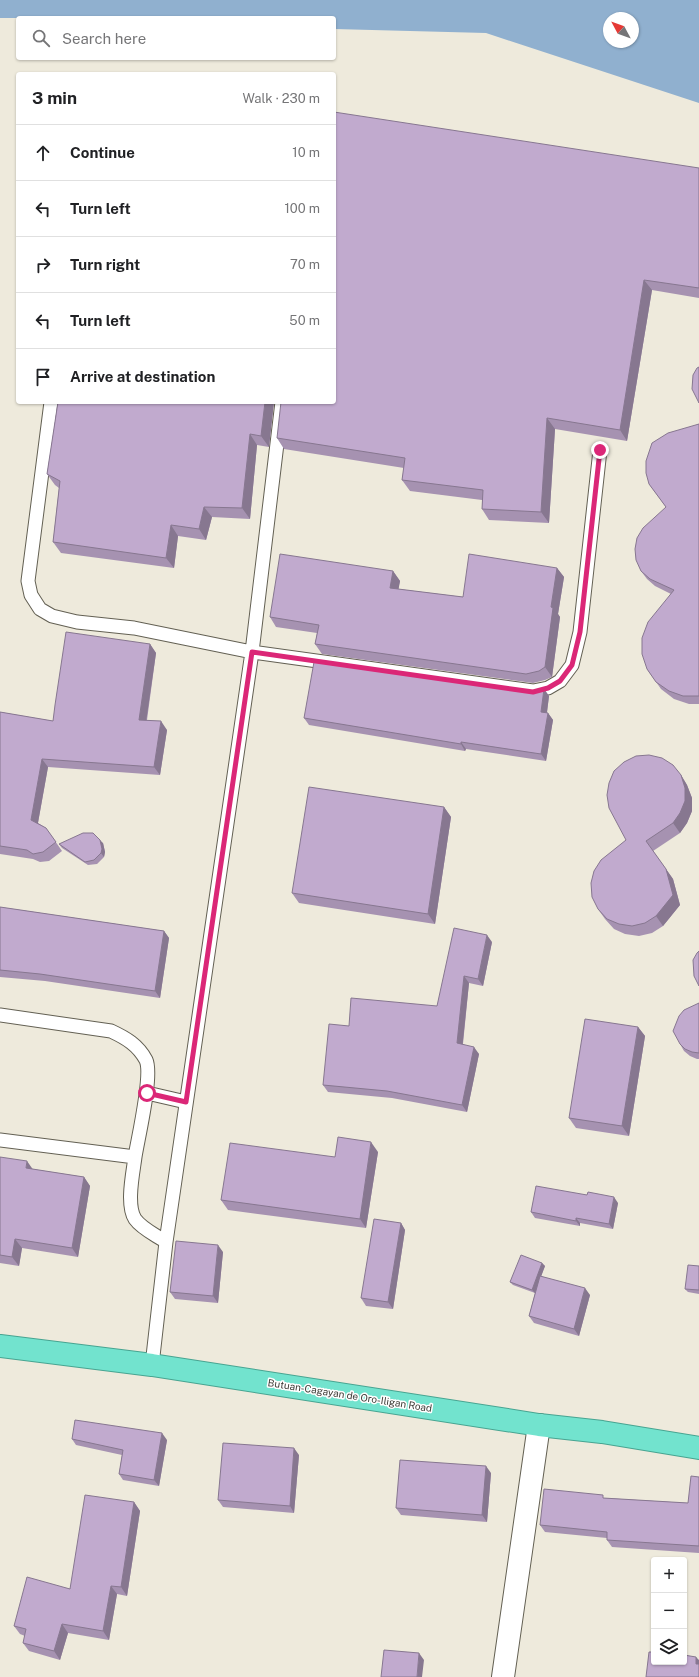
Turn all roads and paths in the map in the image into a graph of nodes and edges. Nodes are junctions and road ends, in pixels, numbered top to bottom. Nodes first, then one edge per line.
1 (51, 404) edge
2 (282, 404) edge
3 (600, 450) edge
4 (252, 652) junction
5 (0, 1015) edge
6 (147, 1093) junction
7 (186, 1102) junction
8 (0, 1140) edge
9 (135, 1157) junction
10 (166, 1242) junction
11 (0, 1346) edge
12 (152, 1365) junction
13 (539, 1425) junction
14 (699, 1448) edge
15 (503, 1677) edge

1 - 4 lane
2 - 4 lane
3 - 4 lane
4 - 7 lane
5 - 6 lane
6 - 7 lane
6 - 9 lane
7 - 10 lane
8 - 9 lane
9 - 10 lane
10 - 12 lane
11 - 12 highway, Butuan-Cagayan de Oro-Iligan Road
12 - 13 highway, Butuan-Cagayan de Oro-Iligan Road
13 - 14 highway, Butuan-Cagayan de Oro-Iligan Road
13 - 15 street

